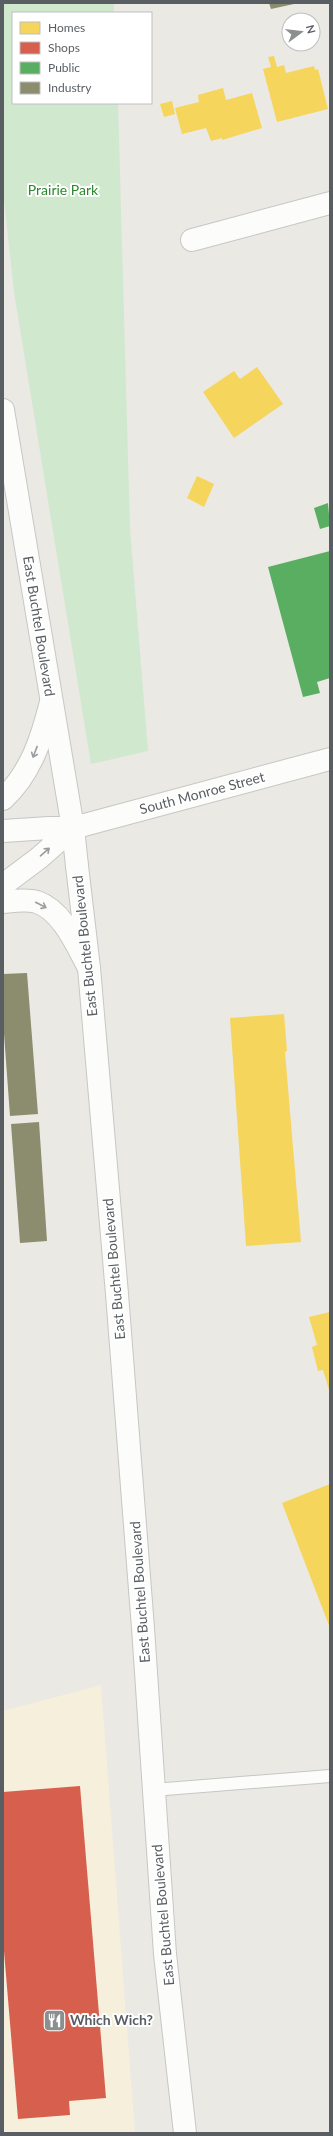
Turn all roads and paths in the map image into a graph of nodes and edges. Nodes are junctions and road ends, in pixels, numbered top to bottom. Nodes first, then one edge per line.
1 (330, 203) edge
2 (192, 240) dead end
3 (3, 410) edge
4 (52, 702) junction
5 (330, 759) edge
6 (3, 799) edge
7 (73, 828) junction
8 (3, 832) edge
9 (3, 885) edge
10 (3, 902) edge
11 (89, 968) junction
12 (330, 1776) edge
13 (153, 1790) junction
14 (185, 2133) edge

1 - 2 main road
3 - 4 main road, East Buchtel Boulevard
4 -> 6 main road
4 - 7 main road, East Buchtel Boulevard
5 - 7 main road, South Monroe Street
7 - 8 main road, South Monroe Street
9 -> 7 main road, South Monroe Street
7 - 11 main road, East Buchtel Boulevard
10 -> 11 main road
11 - 13 main road, East Buchtel Boulevard
12 - 13 lane
13 - 14 main road, East Buchtel Boulevard

